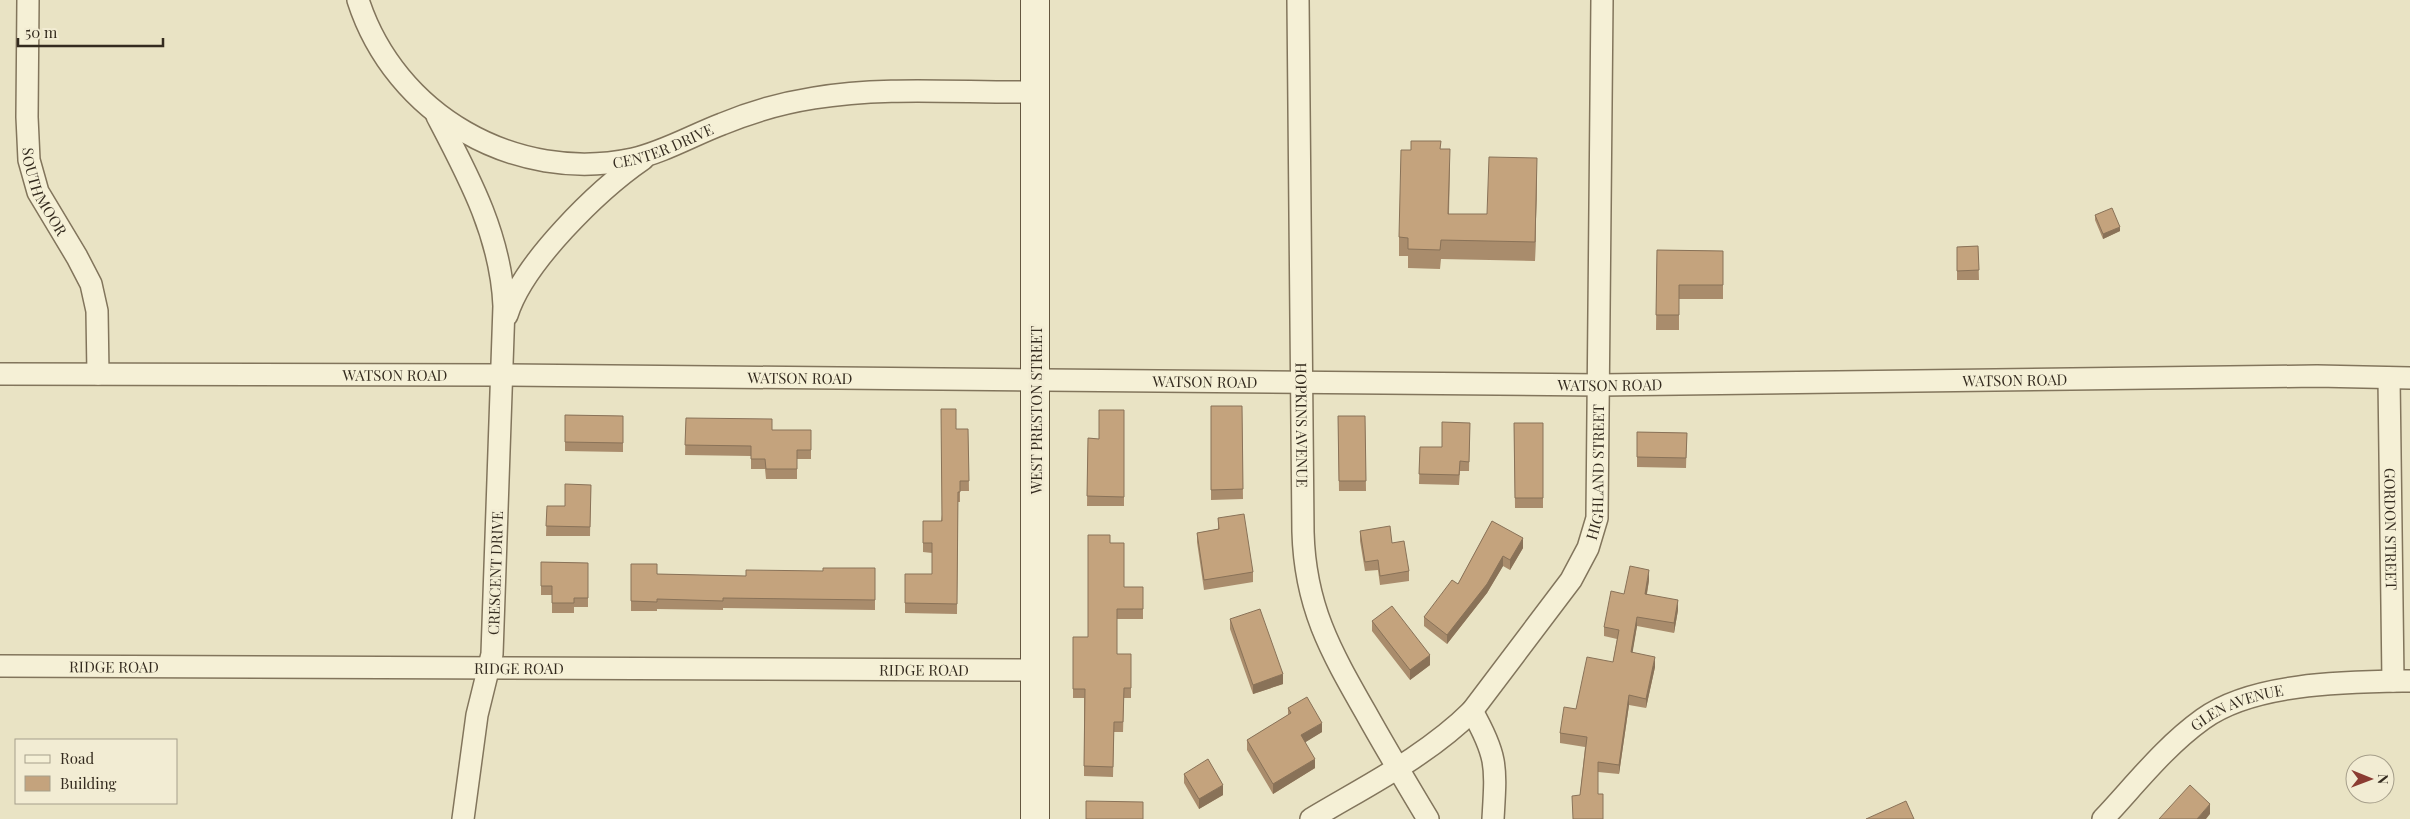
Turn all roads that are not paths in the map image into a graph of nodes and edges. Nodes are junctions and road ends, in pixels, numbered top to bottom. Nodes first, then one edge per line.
1 (28, 0) edge
2 (358, 0) edge
3 (1035, 0) edge
4 (1298, 0) edge
5 (1602, 0) edge
6 (1035, 92) junction
7 (435, 112) junction
8 (650, 154) junction
9 (504, 325) junction
10 (0, 374) edge
11 (98, 374) junction
12 (502, 375) junction
13 (2400, 378) edge
14 (1036, 379) junction
15 (1302, 383) junction
16 (1600, 385) junction
17 (0, 666) edge
18 (490, 667) junction
19 (1036, 670) junction
20 (2402, 681) edge
21 (1472, 711) junction
22 (1396, 767) junction
23 (463, 819) edge
24 (1035, 819) edge
25 (1312, 819) edge
26 (1428, 819) edge
27 (1493, 819) edge
28 (2103, 819) edge

1 - 11 street, SOUTHMOOR
2 - 7 street, CENTER DRIVE
3 - 6 street, WEST PRESTON STREET
4 - 15 street, HOPKINS AVENUE
5 - 16 street, HIGHLAND STREET
6 - 8 street, CENTER DRIVE
6 - 14 street, WEST PRESTON STREET
7 - 8 street, CENTER DRIVE
7 - 9 street, CRESCENT DRIVE
8 - 9 street, CRESCENT DRIVE
9 - 12 street, CRESCENT DRIVE
10 - 11 street, WATSON ROAD
11 - 12 street, WATSON ROAD
12 - 14 street, WATSON ROAD
12 - 18 street, CRESCENT DRIVE
13 - 16 street, WATSON ROAD
13 - 20 street, GORDON STREET
14 - 15 street, WATSON ROAD
14 - 19 street, WEST PRESTON STREET
15 - 16 street, WATSON ROAD
15 - 22 street, HOPKINS AVENUE
16 - 21 street, HIGHLAND STREET
17 - 18 street, RIDGE ROAD
18 - 19 street, RIDGE ROAD
18 - 23 street, CRESCENT DRIVE
19 - 24 street, WEST PRESTON STREET
20 - 28 street, GLEN AVENUE
21 - 22 street, HIGHLAND STREET
21 - 27 street
22 - 25 street, HIGHLAND STREET
22 - 26 street, HOPKINS AVENUE

